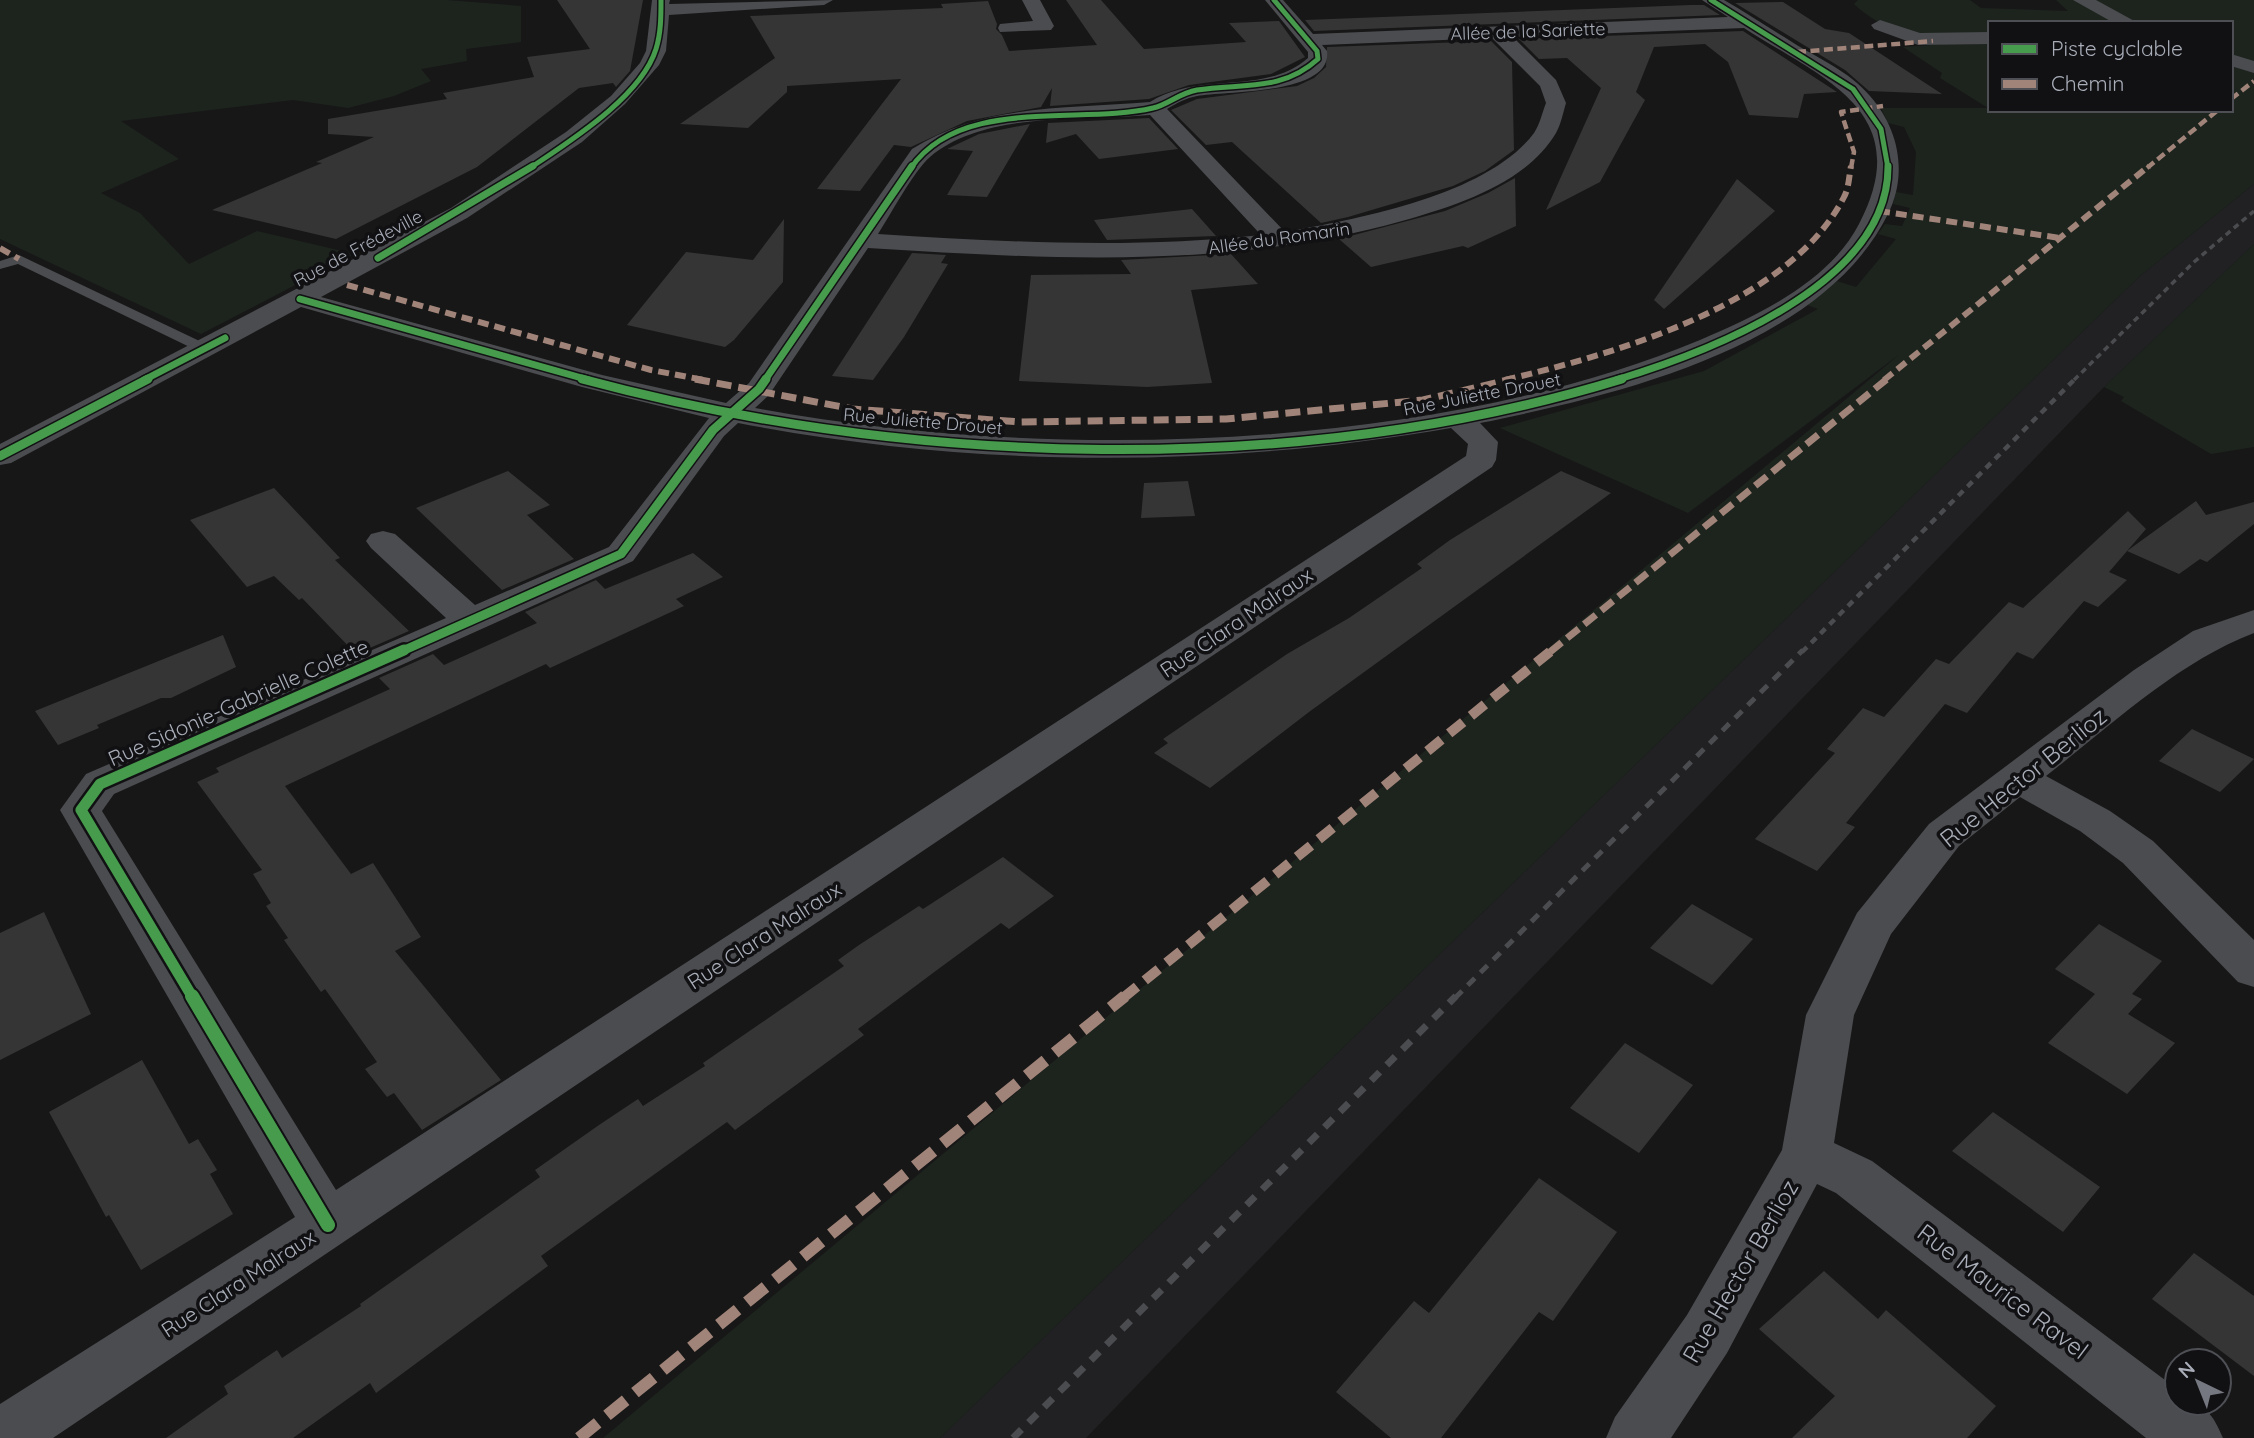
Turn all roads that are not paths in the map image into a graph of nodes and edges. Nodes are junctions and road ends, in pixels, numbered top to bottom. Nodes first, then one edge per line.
1 (824, 0) edge
2 (1031, 0) edge
3 (1274, 0) edge
4 (1711, 0) edge
5 (2082, 0) edge
6 (661, 5) edge
7 (2125, 21) edge
8 (1746, 22) junction
9 (1880, 25) dead end
10 (1007, 28) dead end
11 (1498, 33) junction
12 (1988, 38) edge
13 (1309, 40) junction
14 (2233, 61) edge
15 (2254, 67) edge
16 (1155, 108) junction
17 (863, 240) junction
18 (1279, 240) junction
19 (0, 265) edge
20 (300, 299) junction
21 (205, 349) junction
22 (733, 412) junction
23 (1457, 418) junction
24 (0, 456) edge
25 (383, 541) dead end
26 (470, 621) junction
27 (2254, 621) edge
28 (2019, 779) junction
29 (2254, 969) edge
30 (1807, 1154) junction
31 (328, 1225) junction
32 (1, 1438) edge
33 (1636, 1438) edge
34 (2193, 1438) edge

1 - 6 street
2 - 10 street
3 - 13 street
4 - 8 street, Rue Juliette Drouet
5 - 7 street
6 - 20 street, Rue de Frédeville
8 - 11 street, Allée de la Sariette
8 - 23 street, Rue Juliette Drouet
9 - 12 street
11 - 13 street, Allée de la Sariette
11 - 18 street, Allée du Romarin
13 - 16 street
14 - 15 street
16 - 17 street
16 - 18 street
17 - 18 street, Allée du Romarin
17 - 22 street
19 - 21 lane
20 - 21 street, Rue de Frédeville
20 - 22 street, Rue Juliette Drouet
21 - 24 street, Rue de Frédeville
22 - 23 street, Rue Juliette Drouet
22 - 26 street, Rue Sidonie-Gabrielle Colette
23 - 31 street, Rue Clara Malraux
25 - 26 street
26 - 31 street, Rue Sidonie-Gabrielle Colette
27 - 28 street, Rue Hector Berlioz
28 - 29 street
28 - 30 street, Rue Hector Berlioz
30 - 33 street, Rue Hector Berlioz
30 - 34 street, Rue Maurice Ravel
31 - 32 street, Rue Clara Malraux

